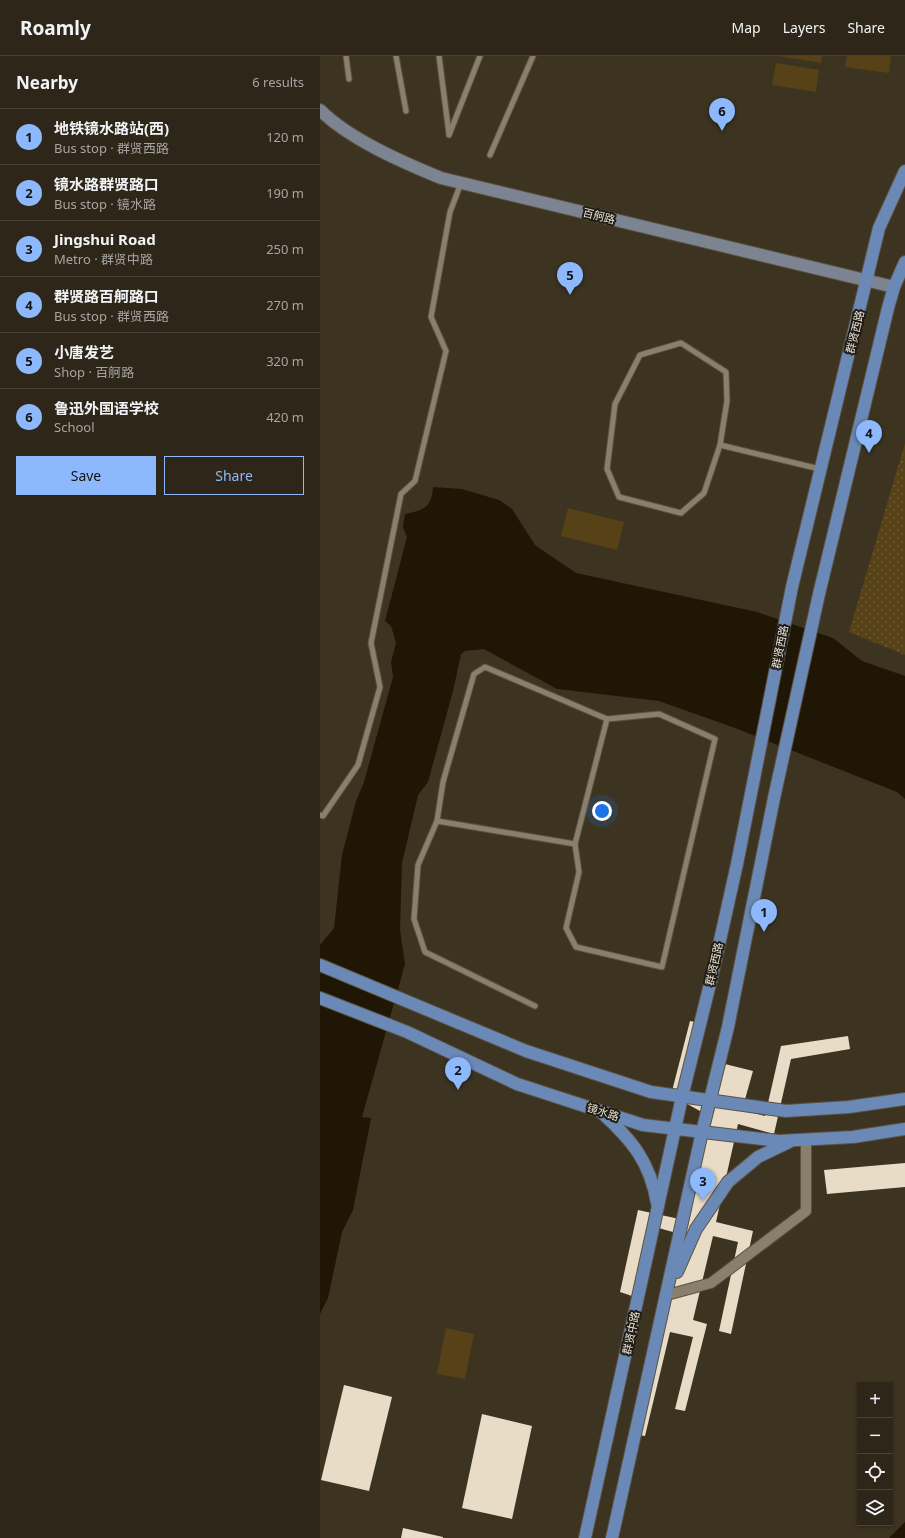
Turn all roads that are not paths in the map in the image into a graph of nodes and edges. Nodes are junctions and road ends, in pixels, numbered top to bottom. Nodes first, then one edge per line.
1 (346, 56) edge
2 (396, 56) edge
3 (438, 56) edge
4 (480, 56) edge
5 (533, 56) edge
6 (349, 79) dead end
7 (320, 110) edge
8 (406, 111) dead end
9 (490, 155) dead end
10 (905, 171) edge
11 (461, 183) junction
12 (905, 262) edge
13 (867, 281) junction
14 (894, 287) junction
15 (720, 445) junction
16 (821, 469) junction
17 (607, 719) junction
18 (320, 815) edge
19 (437, 821) junction
20 (575, 844) junction
21 (320, 965) edge
22 (320, 998) edge
23 (535, 1006) dead end
24 (682, 1097) junction
25 (905, 1099) edge
26 (710, 1101) junction
27 (600, 1111) junction
28 (676, 1128) junction
29 (905, 1129) edge
30 (702, 1132) junction
31 (792, 1140) junction
32 (806, 1140) junction
33 (658, 1210) junction
34 (667, 1295) junction
35 (585, 1538) edge
36 (612, 1538) edge

1 - 6 lane
2 - 8 lane
3 - 4 lane
5 - 9 lane
7 - 11 street, 百舸路
10 - 13 main road, 群贤西路
11 - 13 street, 百舸路
11 - 18 lane
12 - 14 main road
13 - 14 street, 百舸路
13 - 16 main road, 群贤西路
14 - 26 main road
15 - 15 lane
15 - 16 lane
16 - 24 main road, 群贤西路
17 - 19 lane
17 - 20 lane
17 - 20 lane
19 - 20 lane
19 - 23 lane
21 - 24 main road
22 - 27 main road, 镜水路
24 - 26 main road
24 - 28 main road, 群贤西路
25 - 26 main road
26 - 30 main road
27 - 28 main road, 镜水路
27 - 33 main road
28 - 30 main road, 镜水路
28 - 33 main road, 群贤中路
29 - 32 main road, 镜水路
30 - 31 main road, 镜水路
30 - 34 main road
31 - 32 main road, 镜水路
31 - 34 main road
32 - 34 street
33 - 35 main road, 群贤中路
34 - 36 main road

